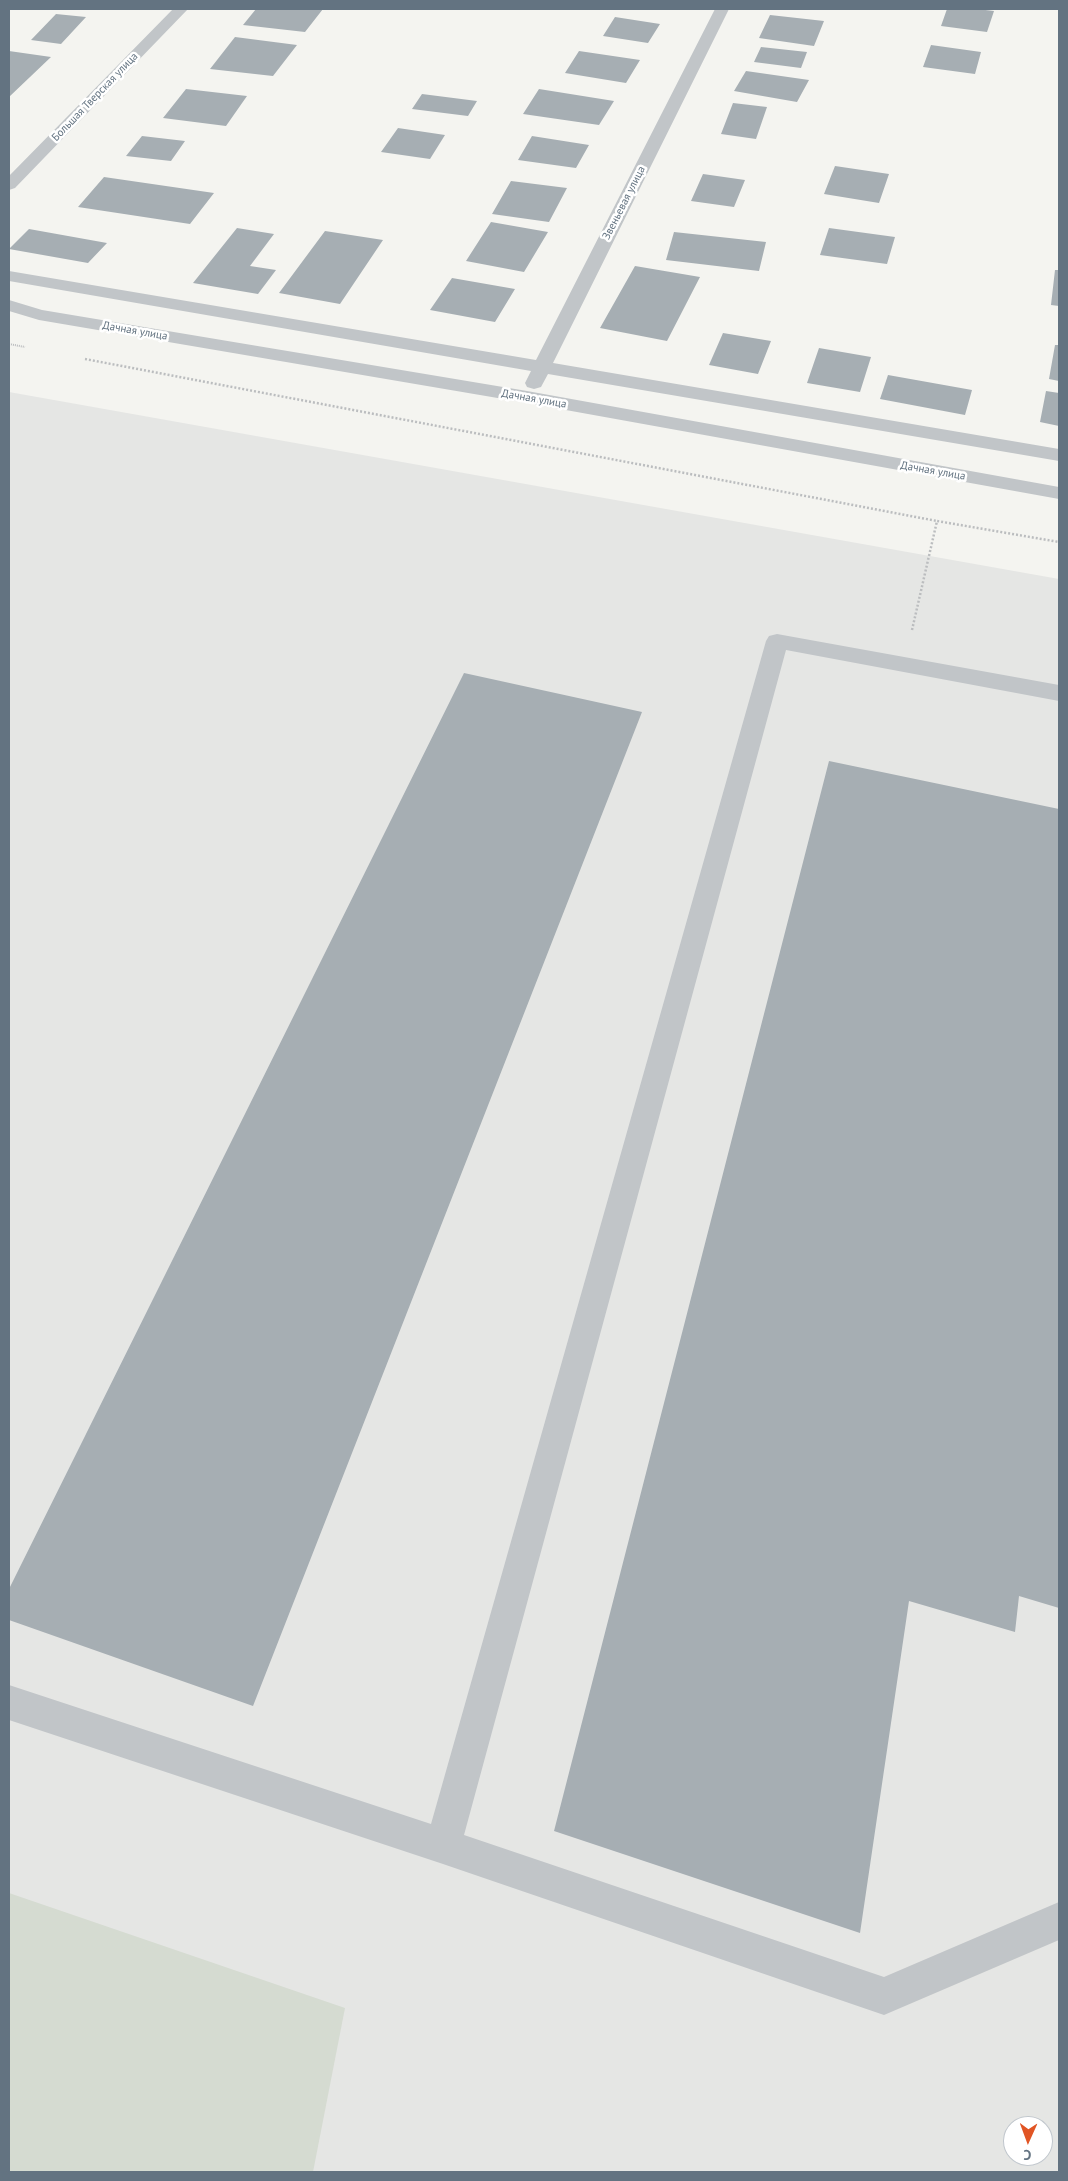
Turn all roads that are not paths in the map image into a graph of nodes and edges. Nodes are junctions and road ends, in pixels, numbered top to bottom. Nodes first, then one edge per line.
1 (181, 9) edge
2 (722, 9) edge
3 (9, 185) edge
4 (9, 276) edge
5 (9, 305) edge
6 (542, 367) junction
7 (527, 397) junction
8 (1059, 455) edge
9 (1059, 493) edge
10 (1059, 694) edge
11 (9, 1703) edge
12 (443, 1846) junction
13 (1059, 1921) edge

1 - 3 street, Большая Тверская улица
2 - 6 street, Звеньевая улица
4 - 6 street
5 - 7 street, Дачная улица
6 - 7 street, Звеньевая улица
6 - 8 street
7 - 9 street, Дачная улица
10 - 12 street
11 - 12 street
12 - 13 street

